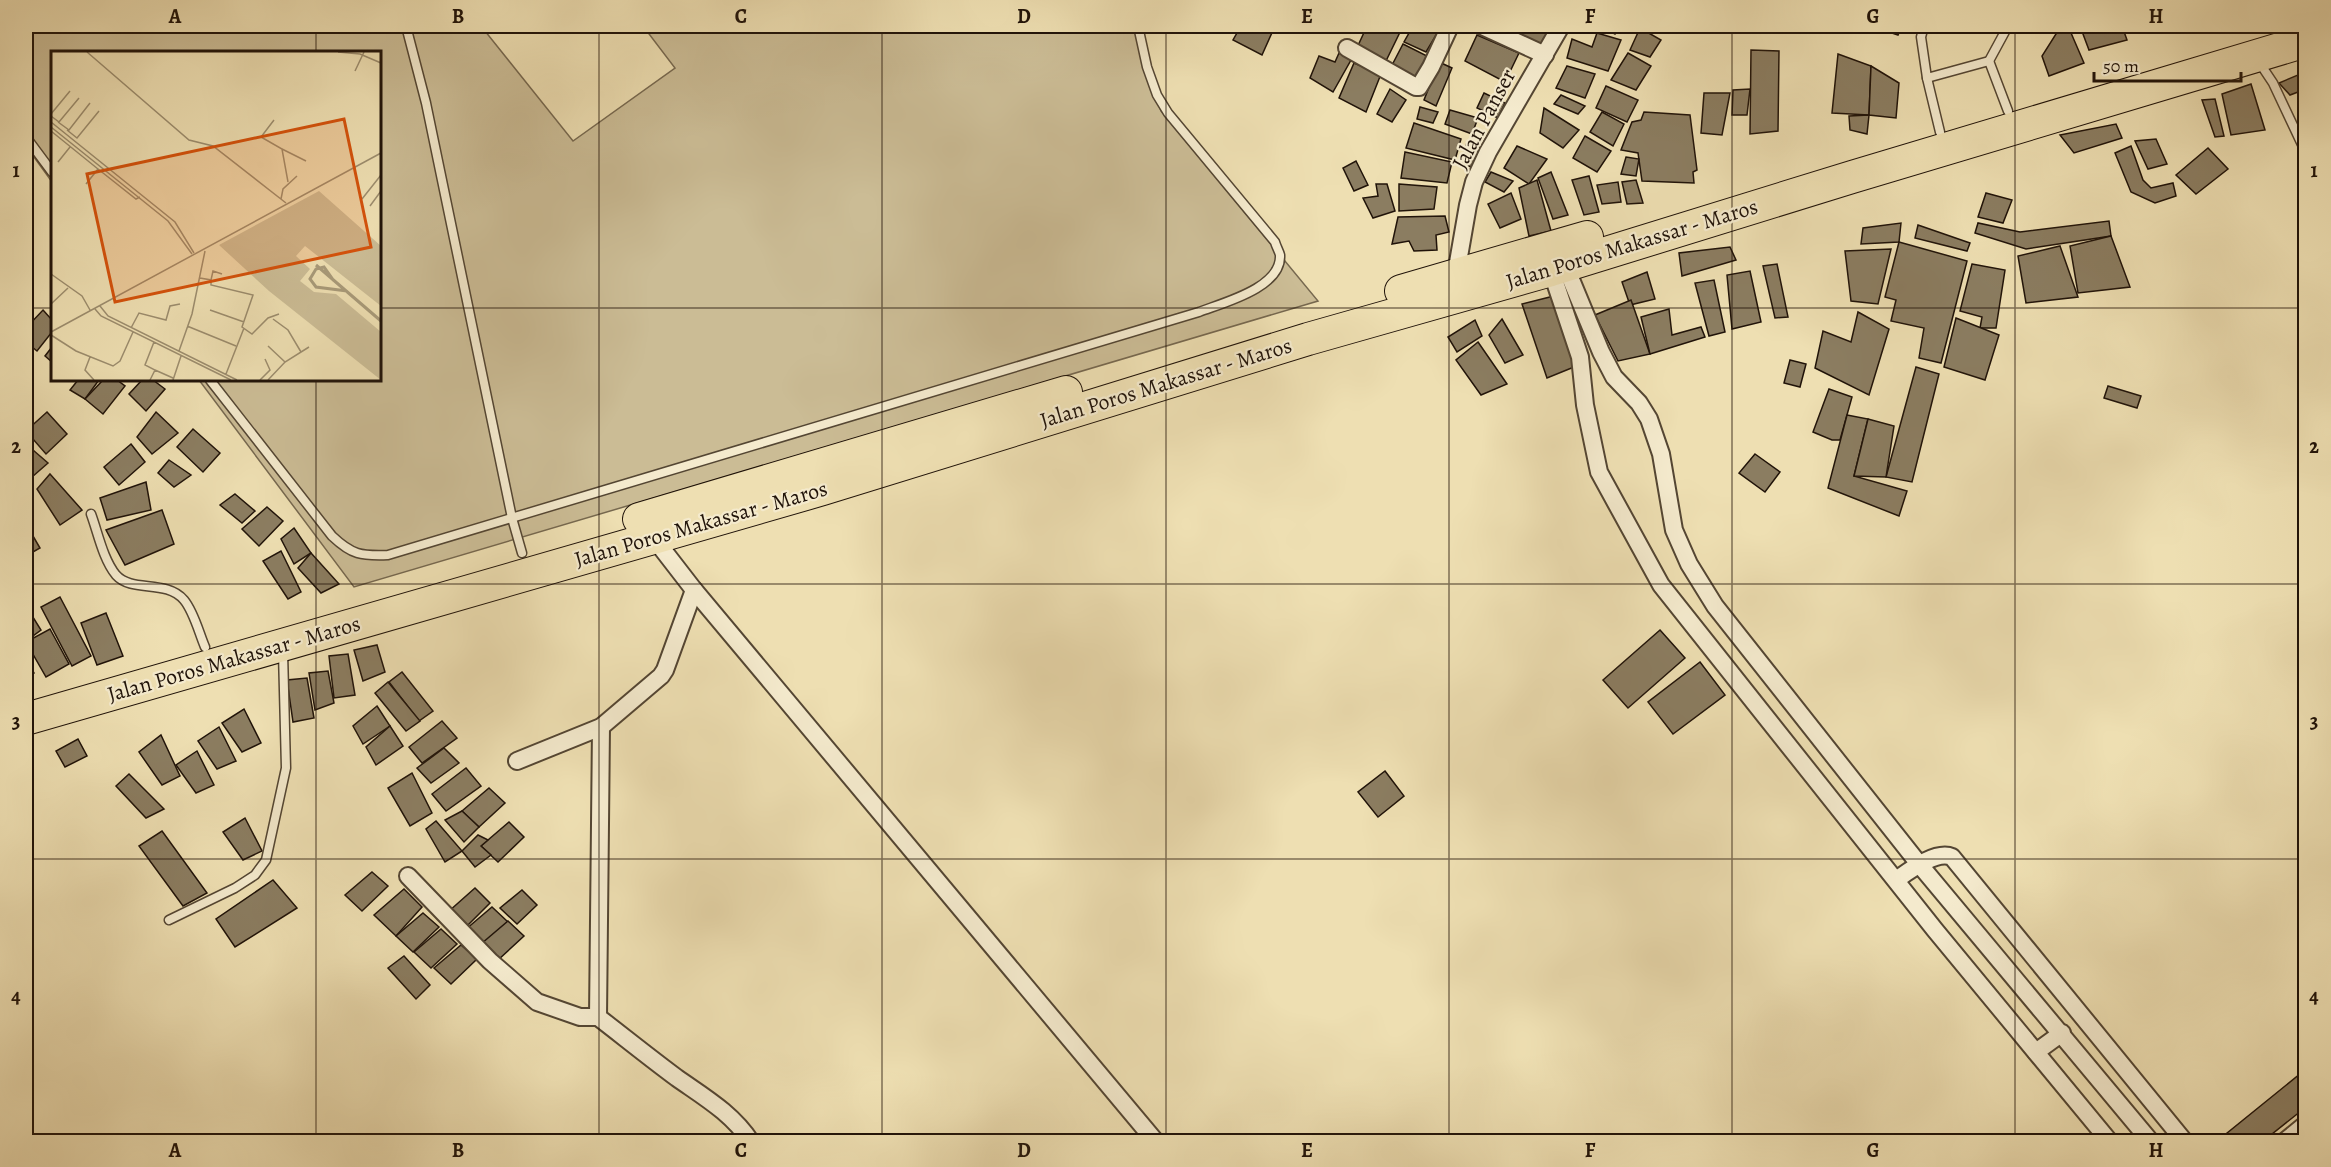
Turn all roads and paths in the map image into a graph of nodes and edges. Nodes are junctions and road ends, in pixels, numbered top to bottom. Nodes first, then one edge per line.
1 (406, 26) edge
2 (1138, 26) edge
3 (1450, 26) edge
4 (1482, 26) edge
5 (1561, 26) edge
6 (1924, 26) edge
7 (2008, 26) edge
8 (2293, 26) edge
9 (2306, 41) edge
10 (1347, 48) dead end
11 (1545, 54) junction
12 (2256, 56) junction
13 (1989, 62) junction
14 (1927, 78) junction
15 (2008, 111) junction
16 (1940, 132) junction
17 (26, 136) edge
18 (2306, 153) edge
19 (51, 171) edge
20 (1558, 268) junction
21 (1456, 274) junction
22 (211, 381) edge
23 (778, 489) junction
24 (91, 514) dead end
25 (512, 518) junction
26 (653, 537) junction
27 (522, 554) junction
28 (694, 590) junction
29 (283, 645) junction
30 (205, 647) junction
31 (26, 699) edge
32 (26, 719) edge
33 (601, 727) junction
34 (517, 761) dead end
35 (1919, 864) junction
36 (408, 876) dead end
37 (1896, 880) junction
38 (169, 920) dead end
39 (598, 1017) junction
40 (2062, 1033) junction
41 (2036, 1052) junction
42 (2306, 1124) edge
43 (751, 1142) edge
44 (1156, 1142) edge
45 (2110, 1142) edge
46 (2151, 1142) edge
47 (2185, 1142) edge
48 (2284, 1142) edge

1 - 25 lane
2 - 25 lane
3 - 10 street
4 - 11 street
5 - 11 street, Jalan Panser
6 - 14 lane
7 - 13 lane
8 - 15 highway, Jalan Poros Makassar - Maros
9 - 12 highway, Jalan Poros Makassar - Maros
11 - 21 street, Jalan Panser
12 - 18 lane
12 - 20 highway, Jalan Poros Makassar - Maros
13 - 14 lane
13 - 15 lane
14 - 16 lane
15 - 16 highway, Jalan Poros Makassar - Maros
16 - 21 highway, Jalan Poros Makassar - Maros
17 - 19 lane
20 - 23 highway, Jalan Poros Makassar - Maros
20 - 35 street
20 - 37 street
21 - 23 highway, Jalan Poros Makassar - Maros
22 - 25 lane
23 - 26 highway, Jalan Poros Makassar - Maros
23 - 27 highway, Jalan Poros Makassar - Maros
24 - 30 lane
25 - 27 lane
26 - 28 street
26 - 29 highway, Jalan Poros Makassar - Maros
27 - 30 highway, Jalan Poros Makassar - Maros
28 - 33 street
28 - 44 street
29 - 32 highway, Jalan Poros Makassar - Maros
29 - 38 lane
30 - 31 highway, Jalan Poros Makassar - Maros
33 - 34 street
33 - 39 street
35 - 37 street
35 - 40 street
35 - 47 street
36 - 39 street
37 - 41 street
39 - 43 street
40 - 41 street
40 - 46 street
41 - 45 street
42 - 48 street

